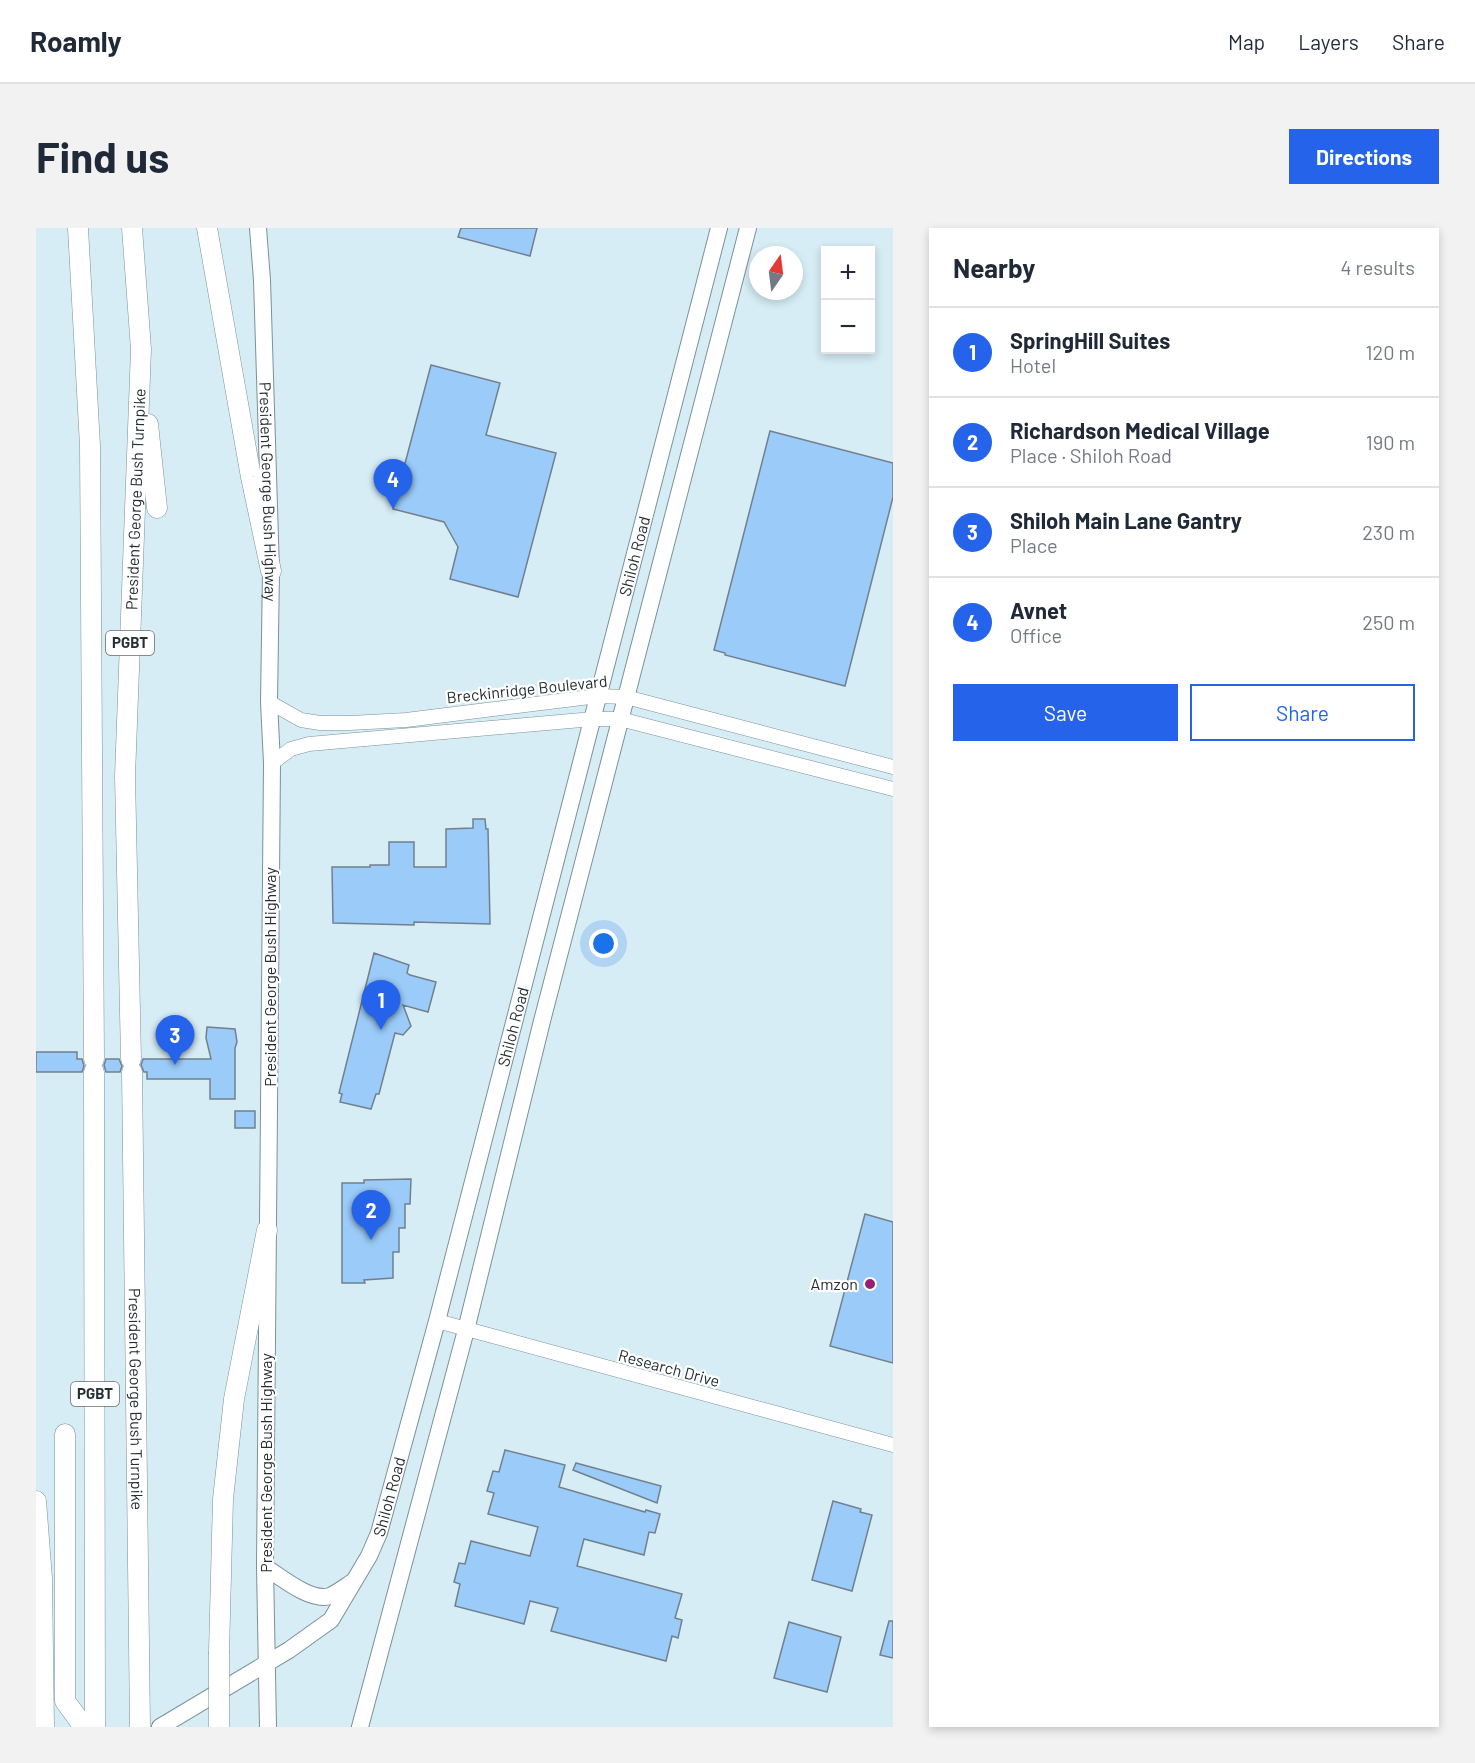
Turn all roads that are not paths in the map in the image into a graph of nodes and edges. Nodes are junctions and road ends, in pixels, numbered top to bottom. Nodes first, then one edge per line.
1 (78, 228) edge
2 (132, 228) edge
3 (207, 228) edge
4 (258, 228) edge
5 (719, 228) edge
6 (748, 228) edge
7 (141, 349) junction
8 (157, 508) dead end
9 (271, 571) junction
10 (598, 696) junction
11 (626, 697) junction
12 (269, 702) junction
13 (414, 717) junction
14 (593, 719) junction
15 (621, 719) junction
16 (419, 735) junction
17 (272, 764) junction
18 (893, 767) edge
19 (893, 789) edge
20 (515, 1014) junction
21 (542, 1021) junction
22 (267, 1230) junction
23 (437, 1321) junction
24 (466, 1330) junction
25 (65, 1434) dead end
26 (893, 1445) edge
27 (36, 1501) edge
28 (265, 1567) junction
29 (354, 1581) junction
30 (267, 1664) junction
31 (89, 1723) edge
32 (44, 1727) edge
33 (140, 1727) edge
34 (160, 1727) edge
35 (219, 1727) edge
36 (268, 1727) edge
37 (360, 1727) edge

1 - 31 highway, PGBT
2 - 7 highway, President George Bush Turnpike / PGBT
3 - 9 highway
4 - 9 main road, President George Bush Highway
5 - 10 main road, Shiloh Road
6 - 11 main road, Shiloh Road
7 - 8 highway
7 - 33 highway, President George Bush Turnpike / PGBT
9 - 12 main road, President George Bush Highway
10 - 11 street, Breckinridge Boulevard
10 - 13 street, Breckinridge Boulevard
10 - 14 main road, Shiloh Road
11 - 15 main road, Shiloh Road
11 - 18 street, Breckinridge Boulevard
12 - 13 street, Breckinridge Boulevard
12 - 17 main road, President George Bush Highway
13 - 16 street
14 - 15 street
14 - 16 street
14 - 20 main road, Shiloh Road
15 - 19 street
15 - 21 main road, Shiloh Road
16 - 17 street
17 - 22 main road, President George Bush Highway
20 - 21 main road
20 - 23 main road, Shiloh Road
21 - 24 main road, Shiloh Road
22 - 28 main road, President George Bush Highway
22 - 35 highway, bridge
23 - 24 street, Research Drive
23 - 29 main road, Shiloh Road
24 - 26 street, Research Drive
24 - 37 main road, Shiloh Road
25 - 31 highway
27 - 32 highway
28 - 29 main road
28 - 30 main road, President George Bush Highway
29 - 30 main road, Shiloh Road
30 - 34 main road, Shiloh Road
30 - 36 main road, President George Bush Highway

